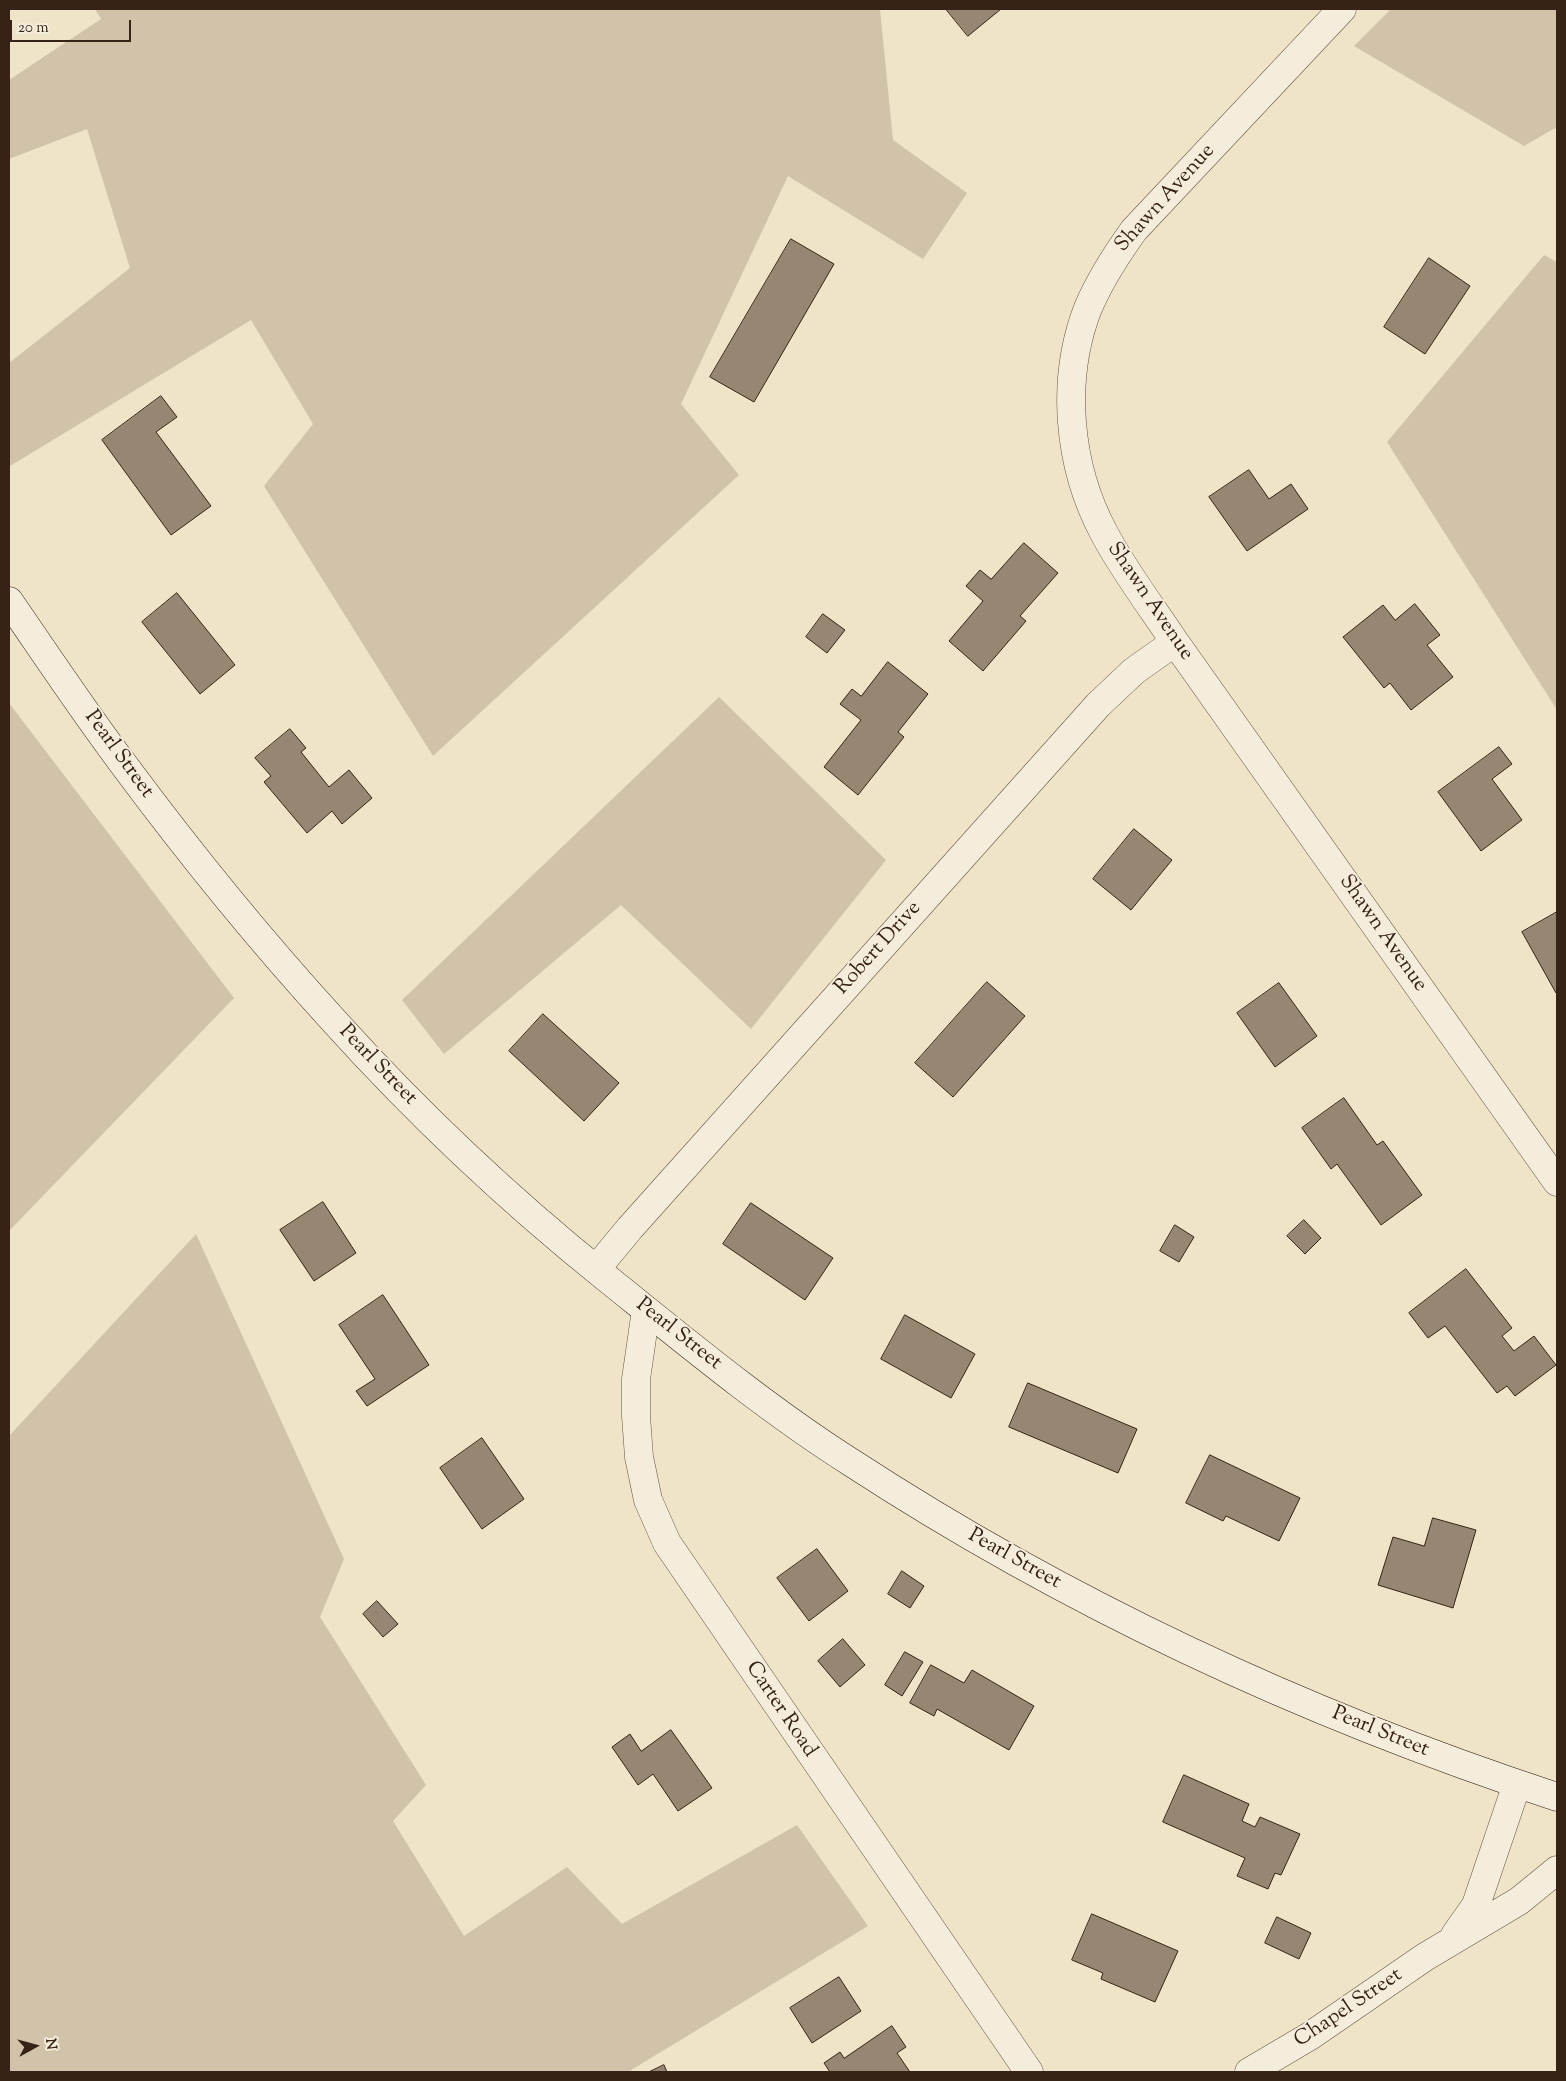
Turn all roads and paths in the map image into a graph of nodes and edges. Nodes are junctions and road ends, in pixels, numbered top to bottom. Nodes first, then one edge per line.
1 (1342, 9) edge
2 (9, 601) edge
3 (1175, 642) junction
4 (1557, 1182) edge
5 (596, 1269) junction
6 (646, 1310) junction
7 (1517, 1784) junction
8 (1557, 1797) edge
9 (1557, 1870) edge
10 (1447, 1944) junction
11 (1029, 2072) edge
12 (1249, 2072) edge

1 - 3 street, Shawn Avenue
2 - 5 street, Pearl Street
3 - 4 street, Shawn Avenue
3 - 5 street, Robert Drive
5 - 6 street, Pearl Street
6 - 7 street, Pearl Street
6 - 11 street, Carter Road
7 - 8 street, Pearl Street
7 - 10 street, Chapel Street
9 - 10 street, Chapel Street
10 - 12 street, Chapel Street

